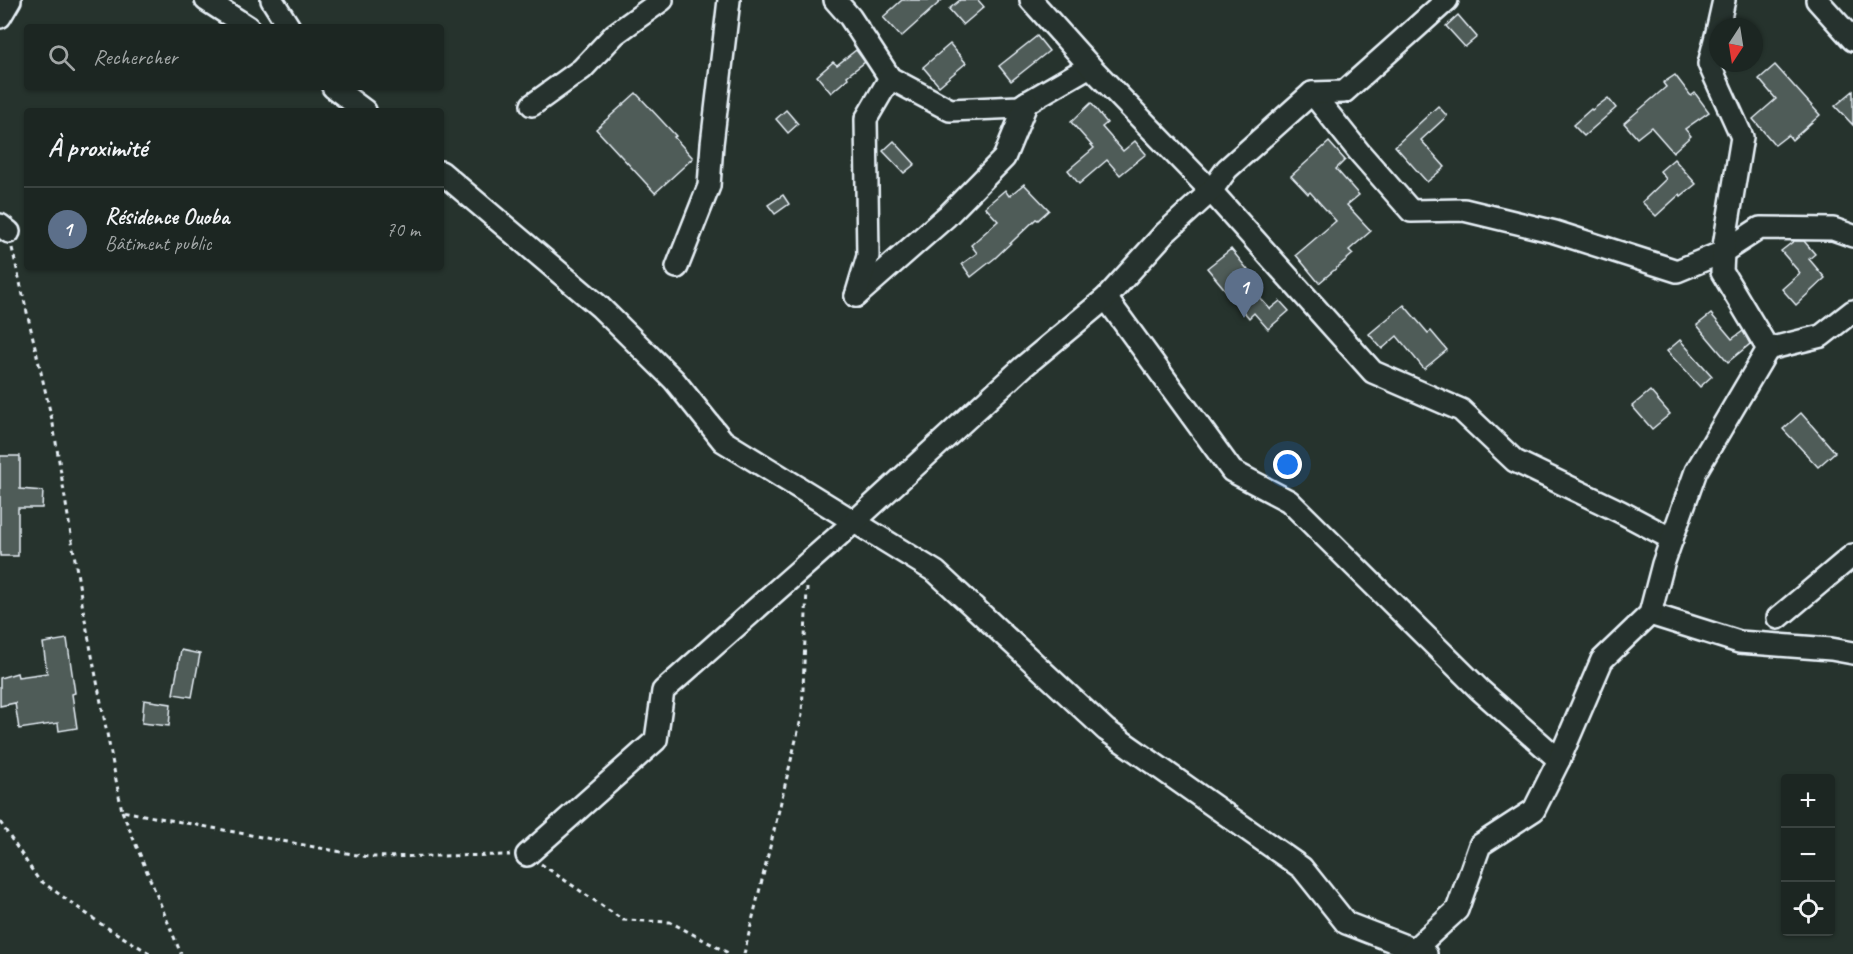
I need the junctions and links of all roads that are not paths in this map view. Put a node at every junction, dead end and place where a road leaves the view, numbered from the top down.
1 (10, 0) edge
2 (206, 0) edge
3 (272, 0) edge
4 (662, 0) edge
5 (729, 0) edge
6 (835, 0) edge
7 (1031, 0) edge
8 (1447, 0) edge
9 (1724, 0) edge
10 (1816, 0) edge
11 (0, 17) edge
12 (1720, 18) edge
13 (243, 24) edge
14 (287, 24) edge
15 (1853, 40) edge
16 (1090, 66) junction
17 (1714, 72) edge
18 (890, 78) junction
19 (337, 90) edge
20 (1312, 93) junction
21 (1027, 102) junction
22 (532, 105) dead end
23 (361, 108) edge
24 (444, 175) edge
25 (1211, 191) junction
26 (1853, 236) edge
27 (1723, 252) junction
28 (677, 267) dead end
29 (1106, 298) junction
30 (1853, 311) edge
31 (1768, 349) junction
32 (854, 522) junction
33 (1672, 540) junction
34 (1853, 555) edge
35 (1650, 614) junction
36 (1778, 618) dead end
37 (1853, 653) edge
38 (1559, 760) junction
39 (527, 855) road end
40 (1416, 952) edge

1 - 11 street
2 - 13 street
3 - 14 street
4 - 22 street
5 - 28 street
6 - 18 street
7 - 16 street
8 - 20 street
9 - 12 street
10 - 15 street
16 - 21 street
16 - 25 street
17 - 27 street
18 - 21 street
18 - 21 street
19 - 23 street
20 - 25 street
20 - 27 street
24 - 32 street
25 - 29 street
25 - 33 street
26 - 27 street
27 - 31 street
29 - 32 street
29 - 38 street
30 - 31 street
31 - 33 street
32 - 39 street
32 - 40 street
33 - 35 street
34 - 36 street
35 - 37 street
35 - 38 street
38 - 40 street

